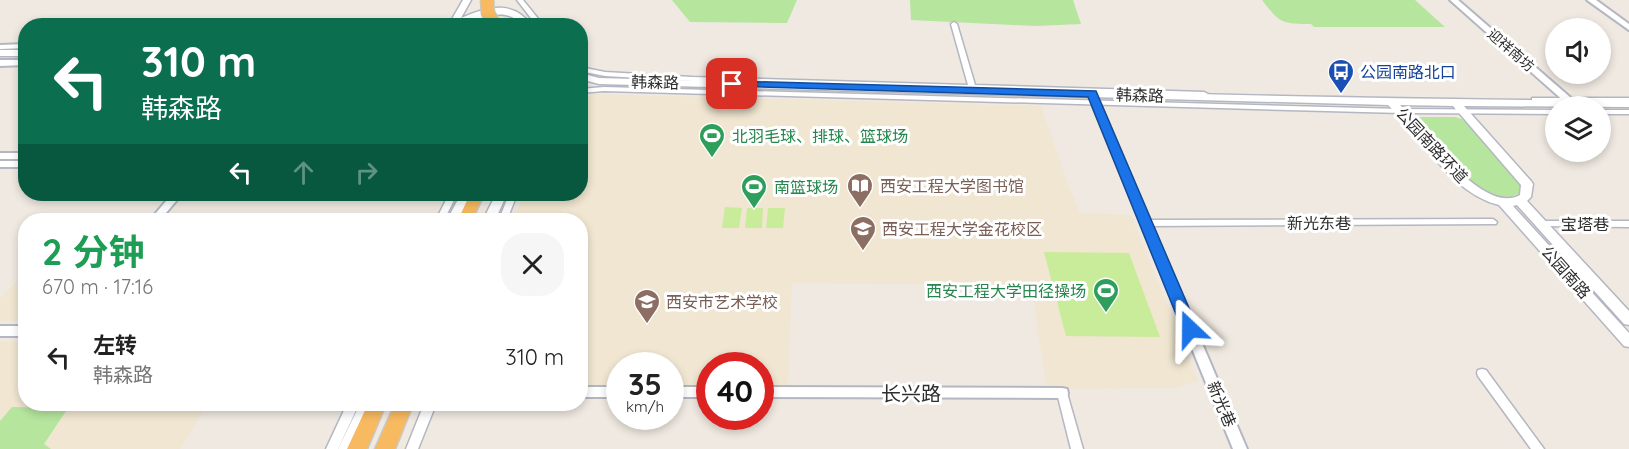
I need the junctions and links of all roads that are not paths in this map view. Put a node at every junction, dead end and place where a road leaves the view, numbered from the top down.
1 (467, 0) edge
2 (473, 0) edge
3 (478, 0) edge
4 (487, 0) edge
5 (492, 0) edge
6 (509, 0) edge
7 (520, 0) edge
8 (1454, 0) edge
9 (1591, 0) edge
10 (515, 12) junction
11 (457, 18) edge
12 (470, 18) edge
13 (482, 18) edge
14 (491, 18) edge
15 (521, 18) edge
16 (535, 18) edge
17 (954, 24) dead end
18 (1629, 28) edge
19 (18, 46) edge
20 (0, 47) edge
21 (0, 55) edge
22 (18, 55) edge
23 (18, 62) edge
24 (0, 63) edge
25 (588, 71) edge
26 (588, 78) edge
27 (588, 84) edge
28 (972, 87) junction
29 (588, 90) edge
30 (1563, 96) edge
31 (1094, 98) junction
32 (1545, 101) edge
33 (1611, 104) edge
34 (1395, 105) junction
35 (1458, 106) junction
36 (1629, 106) edge
37 (1611, 108) edge
38 (1545, 110) edge
39 (0, 156) edge
40 (18, 156) edge
41 (0, 164) edge
42 (18, 164) edge
43 (171, 201) edge
44 (510, 201) edge
45 (1502, 201) junction
46 (1520, 201) junction
47 (478, 203) edge
48 (508, 208) junction
49 (160, 213) edge
50 (463, 213) edge
51 (506, 213) edge
52 (1493, 222) dead end
53 (1145, 223) junction
54 (1542, 224) junction
55 (1629, 225) edge
56 (1629, 320) edge
57 (0, 331) edge
58 (18, 331) edge
59 (1629, 342) edge
60 (1482, 373) dead end
61 (588, 392) edge
62 (606, 392) edge
63 (774, 393) edge
64 (1062, 393) joint
65 (350, 411) edge
66 (364, 411) edge
67 (374, 411) edge
68 (401, 411) edge
69 (409, 411) edge
70 (427, 411) edge
71 (332, 449) edge
72 (346, 449) edge
73 (357, 449) edge
74 (385, 449) edge
75 (393, 449) edge
76 (412, 449) edge
77 (1077, 449) edge
78 (1240, 449) edge
79 (1538, 449) edge

1 - 11 main road
2 - 5 main road
3 - 13 highway
4 - 14 highway, bridge
6 - 10 main road
7 - 16 street
8 - 30 street, 迎祥南坊
9 - 18 street
10 - 12 main road
10 - 15 main road
17 - 28 street
19 - 20 street
21 - 22 main road
23 - 24 street
25 - 28 street
26 - 31 main road, 韩森路
27 - 31 main road, 韩森路
28 - 34 street
29 - 31 street
31 - 34 main road, 韩森路
31 - 53 street, 新光巷
32 - 35 street
33 - 36 street
34 - 35 main road, 韩森路
34 - 45 main road, 公园南路环道
35 - 36 main road, 韩森路
35 - 38 main road, 韩森路
35 - 46 main road
36 - 37 main road
39 - 40 street
41 - 42 street
43 - 49 street
44 - 48 street
45 - 46 main road, 公园南路环道
45 - 59 main road, 公园南路
46 - 54 main road, 公园南路
47 - 48 main road
47 - 50 main road
48 - 51 street
52 - 53 street, 新光东巷
53 - 78 street, 新光巷
54 - 55 street, 宝塔巷
54 - 56 main road, 公园南路
57 - 58 street
60 - 79 street
61 - 62 street
63 - 64 street, 长兴路
64 - 77 street
65 - 71 street
66 - 72 main road
67 - 73 highway
68 - 74 highway
69 - 75 main road
70 - 76 street

